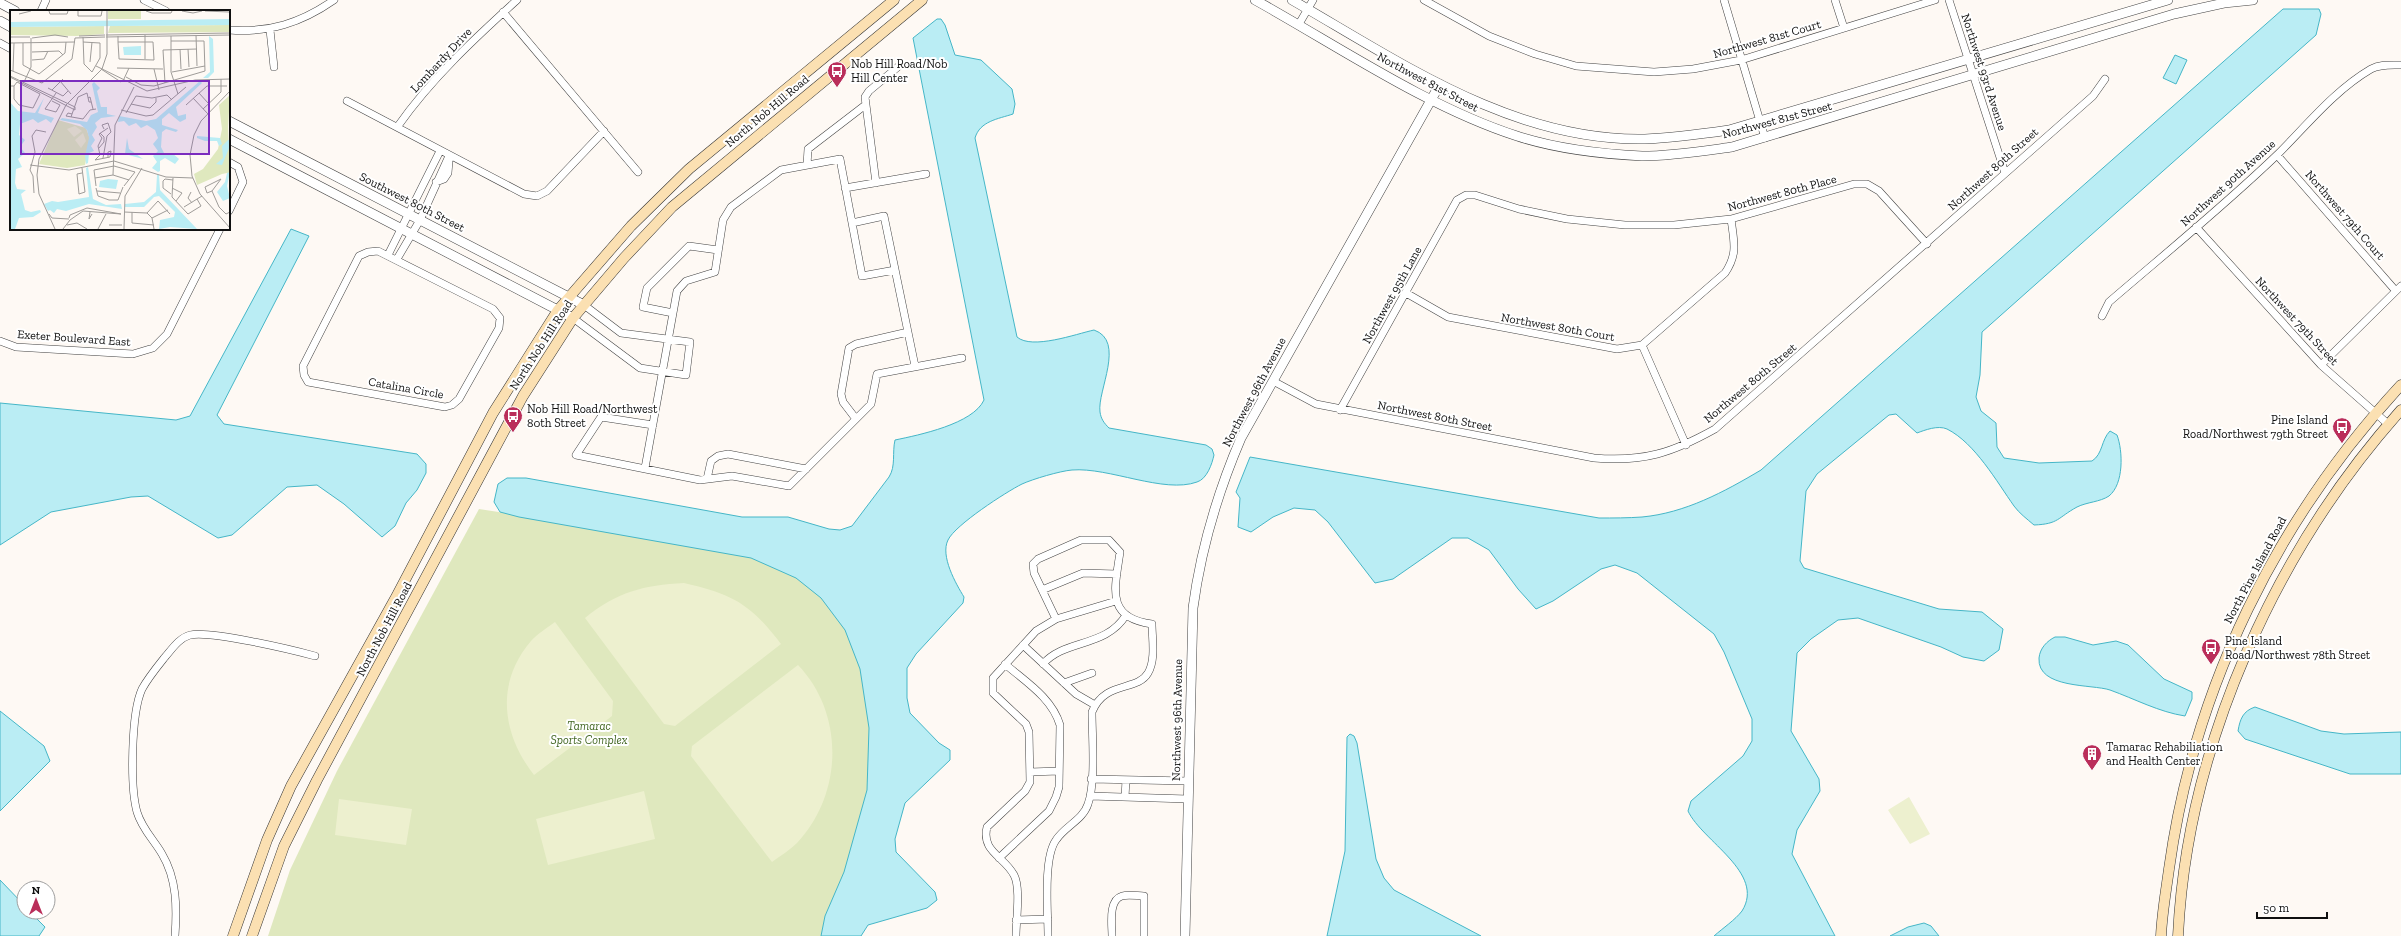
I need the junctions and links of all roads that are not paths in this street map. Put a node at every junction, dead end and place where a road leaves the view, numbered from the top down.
1 (46, 0) edge
2 (144, 0) edge
3 (334, 0) edge
4 (517, 0) edge
5 (894, 0) edge
6 (922, 0) edge
7 (1255, 0) edge
8 (1292, 0) edge
9 (1313, 0) edge
10 (1424, 0) edge
11 (1724, 0) edge
12 (1835, 0) edge
13 (1935, 0) edge
14 (1949, 0) edge
15 (2168, 0) edge
16 (2253, 0) edge
17 (0, 3) edge
18 (1308, 9) junction
19 (14, 10) edge
20 (41, 10) edge
21 (164, 10) edge
22 (504, 12) junction
23 (0, 21) edge
24 (1299, 24) junction
25 (10, 26) edge
26 (1844, 28) junction
27 (230, 30) edge
28 (270, 30) junction
29 (0, 43) edge
30 (10, 48) edge
31 (1741, 60) junction
32 (1968, 60) junction
33 (2401, 65) edge
34 (274, 66) dead end
35 (899, 66) dead end
36 (1973, 75) junction
37 (2105, 79) dead end
38 (1440, 84) junction
39 (1431, 99) junction
40 (347, 101) dead end
41 (864, 106) junction
42 (230, 122) edge
43 (1760, 122) junction
44 (398, 126) junction
45 (604, 131) junction
46 (1765, 138) junction
47 (230, 140) edge
48 (440, 151) junction
49 (2277, 155) junction
50 (449, 156) junction
51 (230, 163) edge
52 (807, 165) junction
53 (638, 172) dead end
54 (2005, 173) junction
55 (926, 174) dead end
56 (427, 177) junction
57 (437, 182) junction
58 (876, 183) junction
59 (845, 188) junction
60 (1466, 195) joint
61 (230, 209) edge
62 (408, 214) junction
63 (1731, 219) junction
64 (420, 220) junction
65 (852, 223) junction
66 (2196, 227) junction
67 (402, 228) junction
68 (219, 230) edge
69 (411, 233) junction
70 (1927, 244) junction
71 (718, 250) junction
72 (388, 255) junction
73 (397, 259) junction
74 (895, 270) junction
75 (2398, 288) edge
76 (1406, 293) junction
77 (569, 297) junction
78 (584, 305) junction
79 (558, 310) junction
80 (673, 313) junction
81 (2102, 316) dead end
82 (573, 318) junction
83 (908, 332) junction
84 (668, 340) junction
85 (0, 341) edge
86 (1642, 344) junction
87 (962, 358) dead end
88 (2321, 365) junction
89 (916, 366) junction
90 (662, 372) junction
91 (1273, 380) junction
92 (2401, 385) edge
93 (1340, 410) junction
94 (2401, 410) edge
95 (2376, 412) junction
96 (856, 419) junction
97 (2388, 424) junction
98 (652, 425) junction
99 (1686, 445) junction
100 (645, 468) junction
101 (806, 469) junction
102 (707, 479) junction
103 (1117, 574) junction
104 (1042, 590) junction
105 (1116, 601) junction
106 (1126, 615) junction
107 (1056, 619) junction
108 (1023, 645) junction
109 (315, 656) dead end
110 (1005, 664) junction
111 (1043, 664) junction
112 (1092, 672) dead end
113 (1064, 683) junction
114 (1095, 705) junction
115 (1059, 771) junction
116 (1030, 772) junction
117 (1092, 779) junction
118 (1126, 780) junction
119 (1188, 781) junction
120 (1090, 796) junction
121 (1125, 797) junction
122 (1188, 799) junction
123 (999, 858) junction
124 (1048, 919) junction
125 (1016, 920) junction
126 (175, 936) edge
127 (233, 936) edge
128 (252, 936) edge
129 (1016, 936) edge
130 (1048, 936) edge
131 (1112, 936) edge
132 (1144, 936) edge
133 (1185, 936) edge
134 (2160, 936) edge
135 (2178, 936) edge

1 - 20 street
2 - 21 street
3 - 28 street
4 - 22 street, Lombardy Drive
5 - 77 main road, North Nob Hill Road
6 - 78 main road, North Nob Hill Road
7 - 24 street, Northwest 81st Street
8 - 18 street, Northwest 81st Street
9 - 18 street
10 - 31 street, Northwest 81st Court
11 - 31 street
12 - 26 street
13 - 26 street, Northwest 81st Court
14 - 32 street, Northwest 93rd Avenue
15 - 32 street, Northwest 81st Street
16 - 36 street, Northwest 81st Street
17 - 19 street
18 - 24 street
18 - 38 street, Northwest 81st Street
22 - 44 street, Lombardy Drive
22 - 45 street
23 - 25 street
24 - 39 street, Northwest 81st Street
26 - 31 street, Northwest 81st Court
27 - 28 street
28 - 34 street
29 - 30 street
31 - 43 street
32 - 36 street, Northwest 93rd Avenue
32 - 43 street, Northwest 81st Street
33 - 49 street, Northwest 90th Avenue
35 - 41 street
36 - 46 street, Northwest 81st Street
36 - 54 street, Northwest 93rd Avenue
37 - 54 street, Northwest 80th Street
38 - 39 street, Northwest 96th Avenue
38 - 43 street, Northwest 81st Street
39 - 46 street, Northwest 81st Street
39 - 91 street, Northwest 96th Avenue
40 - 44 street
41 - 52 street
41 - 58 street
42 - 62 street, Southwest 80th Street
43 - 46 street
44 - 48 street
45 - 50 street
45 - 53 street
47 - 67 street
48 - 50 street
48 - 56 street
49 - 66 street, Northwest 90th Avenue
49 - 75 street, Northwest 79th Court
50 - 57 street
51 - 61 street
52 - 59 street
52 - 71 street
54 - 70 street, Northwest 80th Street
55 - 58 street
56 - 57 street
56 - 62 street
57 - 64 street
58 - 59 street
59 - 65 street
60 - 63 street, Northwest 80th Place
60 - 76 street, Northwest 95th Lane
62 - 64 street, Southwest 80th Street
62 - 67 street
63 - 70 street, Northwest 80th Place
63 - 86 street, Northwest 80th Court
64 - 69 street
64 - 77 street, Southwest 80th Street
65 - 74 street
65 - 74 street
66 - 81 street, Northwest 90th Avenue
66 - 88 street, Northwest 79th Street
67 - 69 street
67 - 72 street
68 - 85 street, Exeter Boulevard East
69 - 73 street
69 - 79 street
70 - 99 street, Northwest 80th Street
71 - 80 street
71 - 80 street
72 - 73 street, Catalina Circle
72 - 73 street, Catalina Circle
74 - 83 street
75 - 88 street
76 - 86 street, Northwest 80th Court
76 - 93 street, Northwest 95th Lane
77 - 78 street, Southwest 80th Street
77 - 79 main road, North Nob Hill Road
78 - 82 main road, North Nob Hill Road
78 - 84 street
79 - 82 street
79 - 127 main road, North Nob Hill Road
80 - 84 street
82 - 90 street
82 - 128 main road, North Nob Hill Road
83 - 89 street
83 - 96 street
84 - 90 street
84 - 90 street
86 - 99 street
87 - 89 street
88 - 95 street, Northwest 79th Street
89 - 96 street
90 - 98 street
91 - 93 street, Northwest 80th Street
91 - 119 street, Northwest 96th Avenue
92 - 95 main road, North Pine Island Road
93 - 99 street, Northwest 80th Street
94 - 97 main road
95 - 97 street, Northwest 79th Street
95 - 134 main road, North Pine Island Road
96 - 101 street
97 - 135 main road
98 - 100 street
98 - 100 street
100 - 102 street
101 - 102 street
101 - 102 street
103 - 104 street
103 - 104 street
103 - 105 street
104 - 107 street
105 - 106 street
105 - 107 street
106 - 111 street
106 - 114 street
107 - 108 street
108 - 110 street
108 - 111 street
109 - 126 street
110 - 115 street
110 - 116 street
111 - 113 street
112 - 113 street
113 - 114 street
114 - 117 street
115 - 116 street
115 - 123 street
116 - 123 street
117 - 118 street
117 - 120 street
118 - 119 street
118 - 121 street
119 - 122 street, Northwest 96th Avenue
120 - 121 street
120 - 124 street
121 - 122 street
122 - 133 street, Northwest 96th Avenue
123 - 125 street
124 - 125 street
124 - 130 street
125 - 129 street
131 - 132 street

